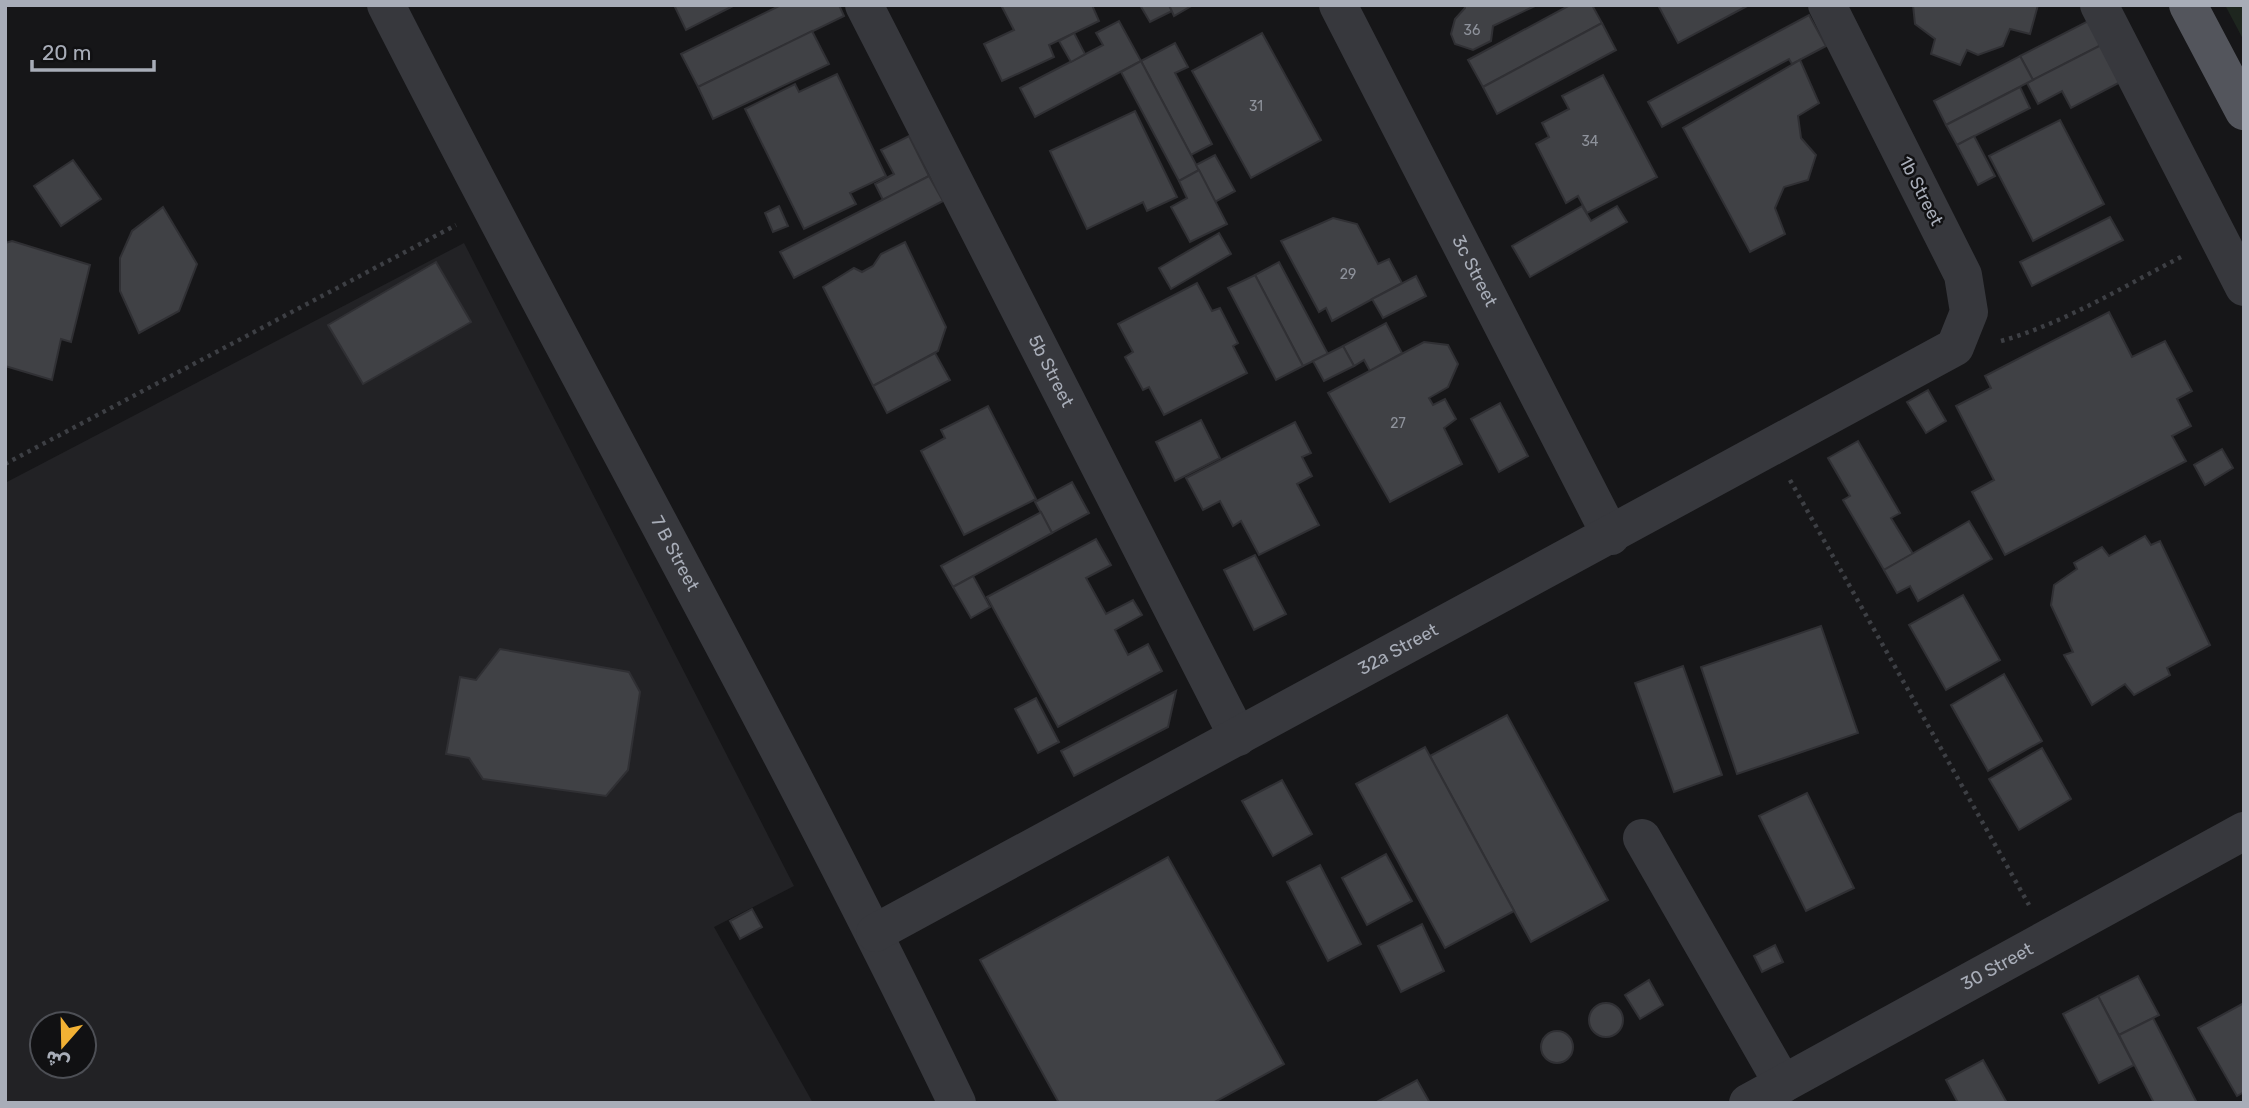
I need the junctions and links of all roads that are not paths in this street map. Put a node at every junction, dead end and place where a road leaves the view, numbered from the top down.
1 (386, 5) edge
2 (864, 5) edge
3 (1338, 5) edge
4 (1827, 5) edge
5 (2099, 5) edge
6 (2189, 5) edge
7 (2244, 111) edge
8 (2244, 287) edge
9 (1923, 368) joint
10 (1611, 536) junction
11 (1238, 737) junction
12 (2244, 831) edge
13 (1642, 838) dead end
14 (875, 933) junction
15 (1783, 1084) junction
16 (957, 1103) edge
17 (1748, 1103) edge

1 - 14 street, 7 B Street
2 - 11 street, 5b Street
3 - 10 street, 3c Street
4 - 9 street, 1b Street
5 - 8 street
6 - 7 main road
9 - 10 street, 32a Street
10 - 11 street, 32a Street
11 - 14 street, 32a Street
12 - 15 street, 30 Street
13 - 15 street
14 - 16 street, 7 B Street
15 - 17 street, 30 Street

